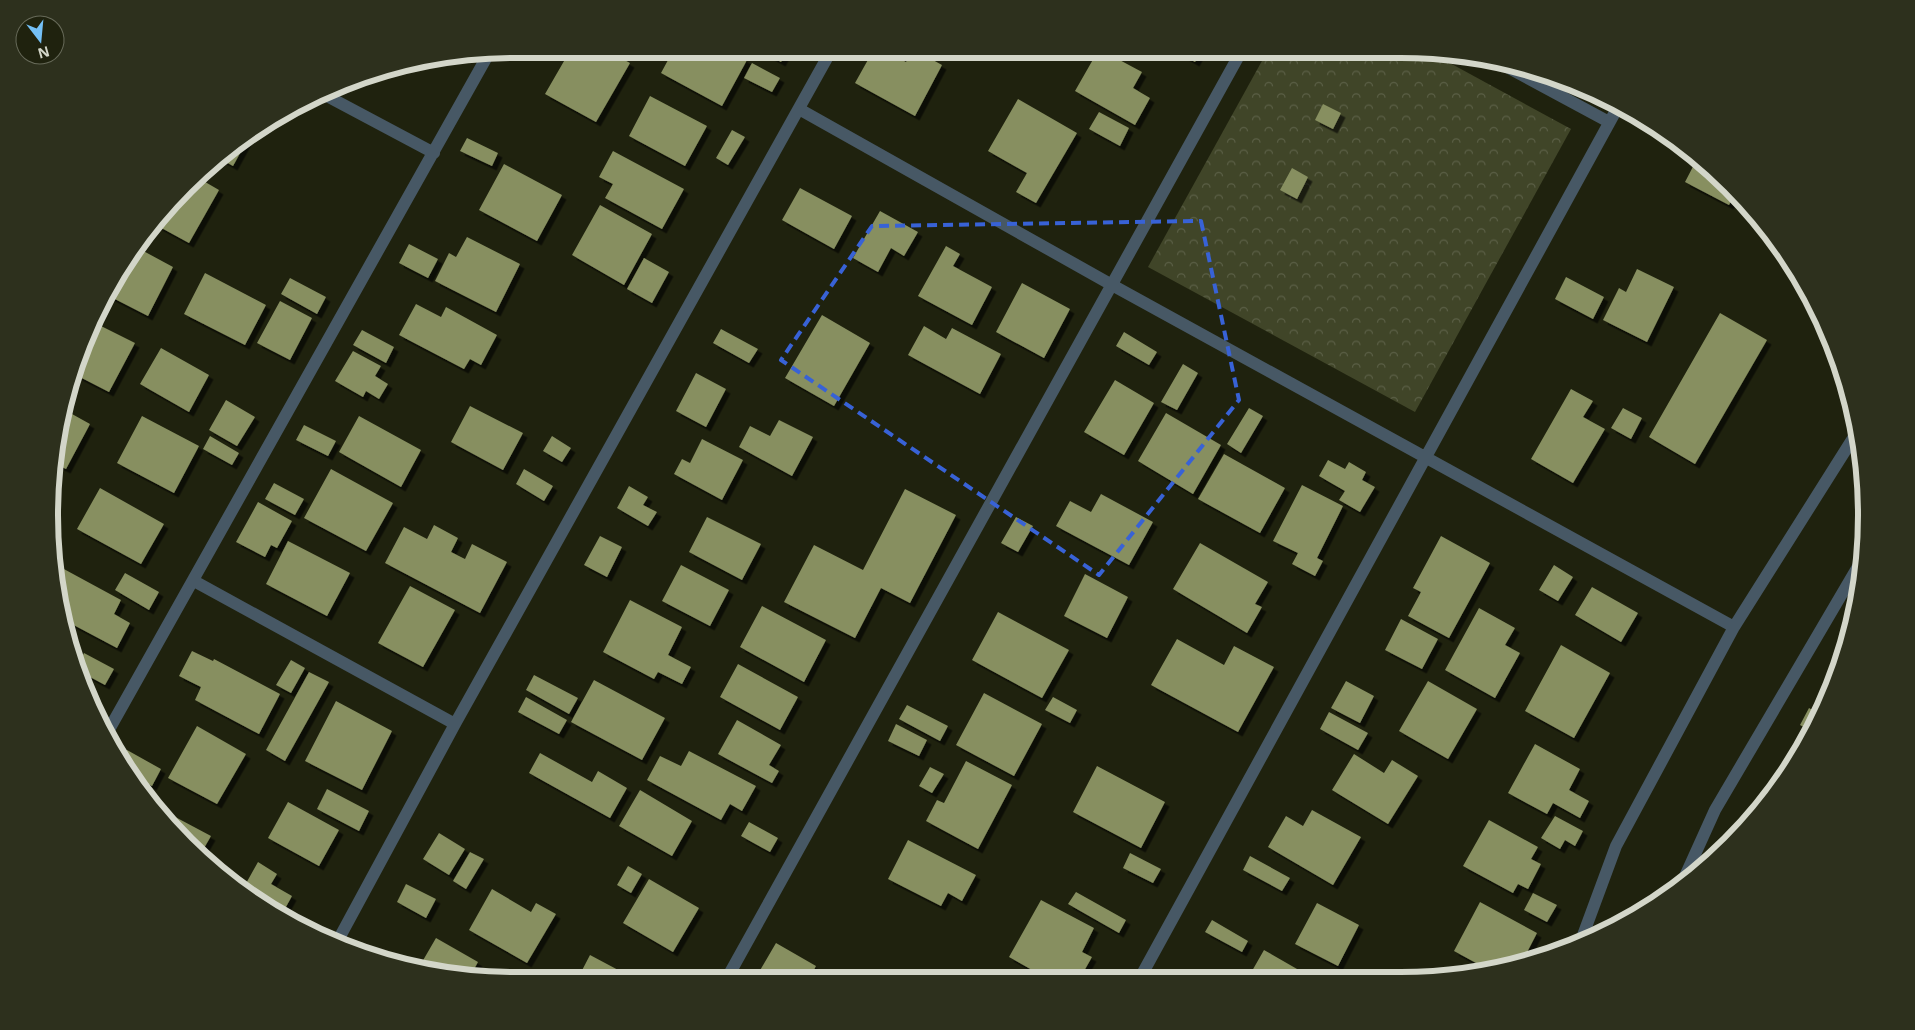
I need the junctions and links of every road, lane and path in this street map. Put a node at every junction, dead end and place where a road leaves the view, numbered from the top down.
1 (486, 58) edge
2 (827, 58) edge
3 (1238, 58) edge
4 (1519, 73) edge
5 (329, 97) edge
6 (799, 109) junction
7 (1615, 112) edge
8 (1610, 122) junction
9 (434, 153) junction
10 (1112, 285) junction
11 (1852, 441) edge
12 (1426, 458) junction
13 (1854, 573) edge
14 (194, 581) junction
15 (1734, 627) junction
16 (455, 724) junction
17 (110, 727) edge
18 (1688, 871) edge
19 (1583, 934) edge
20 (339, 938) edge
21 (730, 972) edge
22 (1143, 972) edge

1 - 9 street
2 - 6 street
3 - 10 street
4 - 8 street
5 - 9 street
6 - 10 street
6 - 16 street
7 - 8 street
8 - 12 street
9 - 14 street
10 - 12 street
10 - 21 street
11 - 15 street
12 - 15 street
12 - 22 street
13 - 18 street
14 - 16 street
14 - 17 street
15 - 19 street
16 - 20 street

